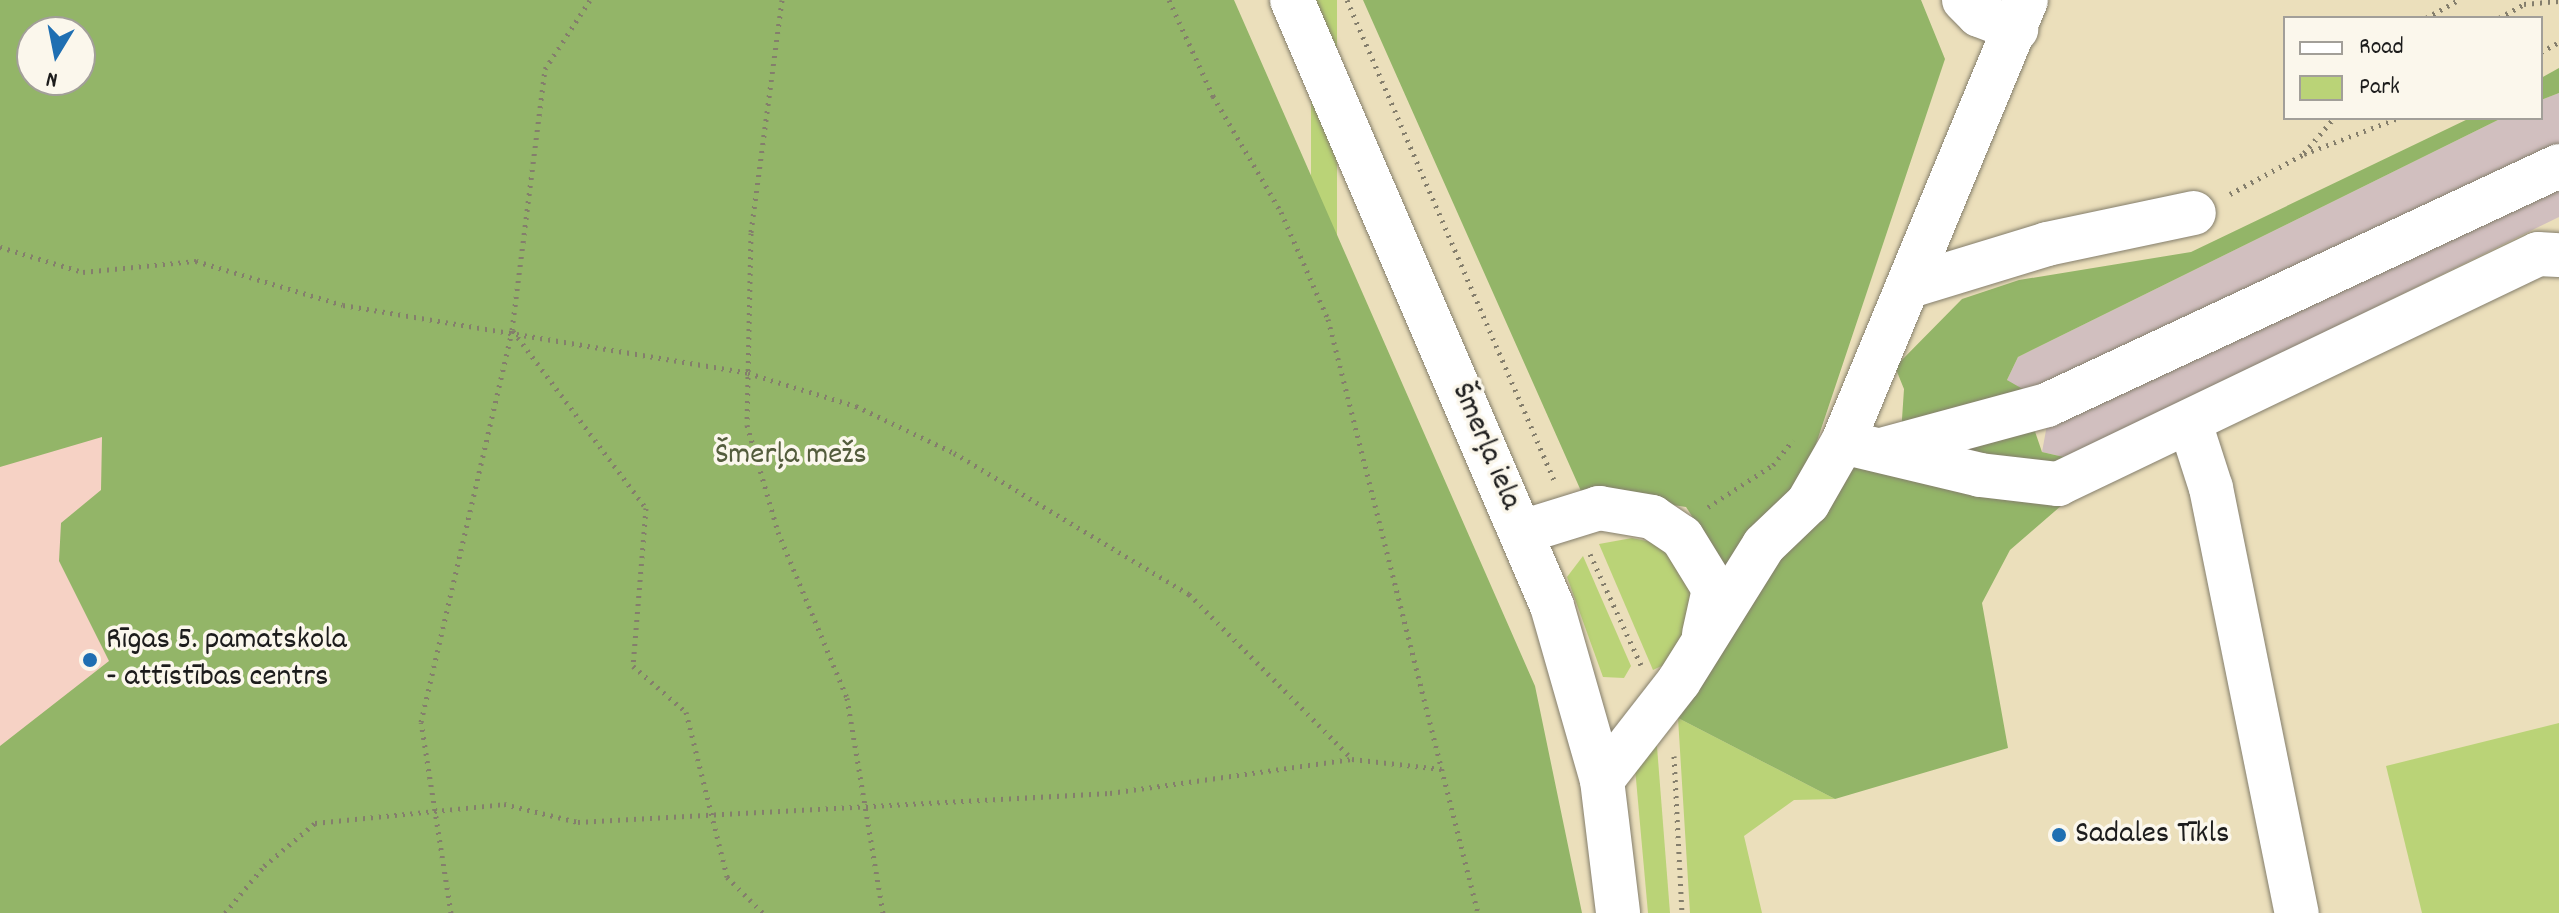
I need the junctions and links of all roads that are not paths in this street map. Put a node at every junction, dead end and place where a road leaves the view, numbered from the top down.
1 (1292, 0) edge
2 (1964, 0) edge
3 (2021, 14) edge
4 (2559, 166) edge
5 (2194, 213) road end
6 (2559, 255) edge
7 (1910, 286) junction
8 (2190, 423) junction
9 (1863, 446) junction
10 (1522, 532) junction
11 (1682, 537) junction
12 (1764, 545) junction
13 (1702, 644) junction
14 (1602, 780) junction
15 (1618, 913) edge
16 (2297, 913) edge

1 - 10 street, Šmerļa iela
2 - 3 street
3 - 7 street
4 - 9 street
5 - 7 street
6 - 8 street
7 - 9 street
8 - 9 street
8 - 16 street
9 - 12 street
10 - 11 street
10 - 14 street, Šmerļa iela
11 - 12 street
11 - 13 street
12 - 13 street
13 - 14 street
14 - 15 street, Šmerļa iela

